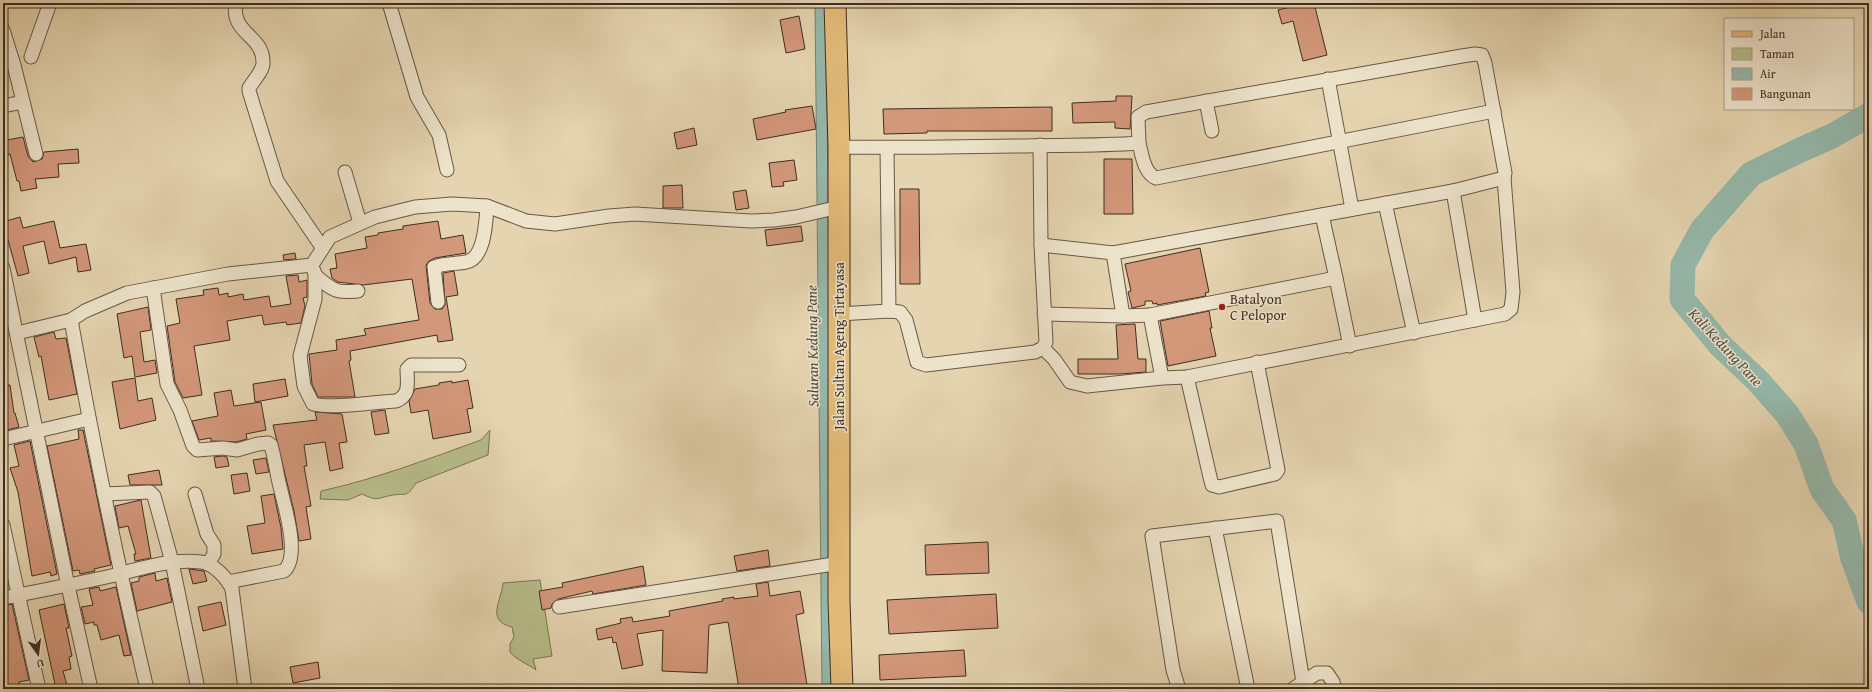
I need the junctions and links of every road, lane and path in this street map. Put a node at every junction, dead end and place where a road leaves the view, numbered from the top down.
1 (50, 3) edge
2 (236, 3) edge
3 (389, 3) edge
4 (835, 3) edge
5 (3, 30) edge
6 (31, 57) dead end
7 (1328, 79) junction
8 (1206, 101) junction
9 (23, 102) junction
10 (3, 106) edge
11 (1494, 111) junction
12 (1212, 131) dead end
13 (1339, 141) junction
14 (1139, 143) junction
15 (1040, 145) junction
16 (839, 147) junction
17 (887, 148) junction
18 (36, 154) dead end
19 (447, 170) dead end
20 (345, 172) dead end
21 (1504, 178) junction
22 (1453, 191) junction
23 (1385, 203) junction
24 (487, 206) junction
25 (835, 208) junction
26 (1352, 209) junction
27 (1322, 215) junction
28 (360, 223) junction
29 (1041, 245) junction
30 (322, 247) junction
31 (1113, 253) junction
32 (314, 270) junction
33 (4, 276) edge
34 (1336, 278) junction
35 (153, 288) junction
36 (358, 291) dead end
37 (438, 302) dead end
38 (889, 310) junction
39 (838, 314) junction
40 (1044, 314) junction
41 (1150, 315) junction
42 (1123, 316) junction
43 (71, 320) junction
44 (1475, 320) junction
45 (17, 333) junction
46 (1414, 333) junction
47 (1350, 346) junction
48 (1043, 348) junction
49 (1257, 362) junction
50 (459, 364) dead end
51 (1187, 377) junction
52 (1162, 378) junction
53 (89, 419) junction
54 (36, 431) junction
55 (3, 439) edge
56 (104, 494) junction
57 (196, 494) dead end
58 (3, 524) edge
59 (1215, 528) junction
60 (172, 562) junction
61 (208, 564) junction
62 (838, 564) junction
63 (120, 574) junction
64 (228, 582) junction
65 (68, 586) junction
66 (18, 595) junction
67 (3, 598) edge
68 (559, 607) dead end
69 (1298, 686) edge
70 (39, 689) edge
71 (91, 689) edge
72 (147, 689) edge
73 (198, 689) edge
74 (246, 689) edge
75 (842, 689) edge
76 (1179, 689) edge
77 (1248, 689) edge
78 (1335, 689) edge

1 - 6 street
2 - 30 street
3 - 19 street
4 - 16 main road, Jalan Sultan Ageng Tirtayasa
5 - 9 street
7 - 8 street
7 - 11 street
7 - 13 street
8 - 12 street
8 - 14 street
9 - 10 street
9 - 18 street
11 - 13 street
11 - 21 street
13 - 14 street
13 - 26 street
14 - 15 street
15 - 17 street
15 - 29 street
16 - 17 street
16 - 25 main road, Jalan Sultan Ageng Tirtayasa
17 - 38 street
20 - 28 street
21 - 22 street
21 - 44 street
22 - 23 street
22 - 44 street
23 - 26 street
23 - 46 street
24 - 25 street
24 - 28 street
24 - 37 street
25 - 39 main road, Jalan Sultan Ageng Tirtayasa
26 - 27 street
27 - 31 street
27 - 34 street
28 - 30 street
29 - 31 street
29 - 40 street
30 - 32 street
31 - 42 street
32 - 35 street
32 - 36 street
32 - 50 street
33 - 45 street
34 - 41 street
34 - 47 street
35 - 43 street
35 - 64 street
38 - 39 street
38 - 48 street
39 - 62 main road, Jalan Sultan Ageng Tirtayasa
40 - 42 street
40 - 48 street
41 - 42 street
41 - 52 street
43 - 45 street
43 - 53 street
44 - 46 street
45 - 54 street
46 - 47 street
47 - 49 street
48 - 52 street
49 - 51 street
49 - 51 street
51 - 52 street
53 - 54 street
53 - 56 street
54 - 55 street
54 - 65 street
56 - 60 street
56 - 63 street
57 - 61 street
58 - 66 street
59 - 69 street
59 - 76 street
59 - 77 street
60 - 61 street
60 - 63 street
60 - 73 street
61 - 64 street
62 - 68 street
62 - 75 main road, Jalan Sultan Ageng Tirtayasa
63 - 65 street
63 - 72 street
64 - 74 street
65 - 66 street
65 - 71 street
66 - 67 street
66 - 70 street
69 - 78 street

